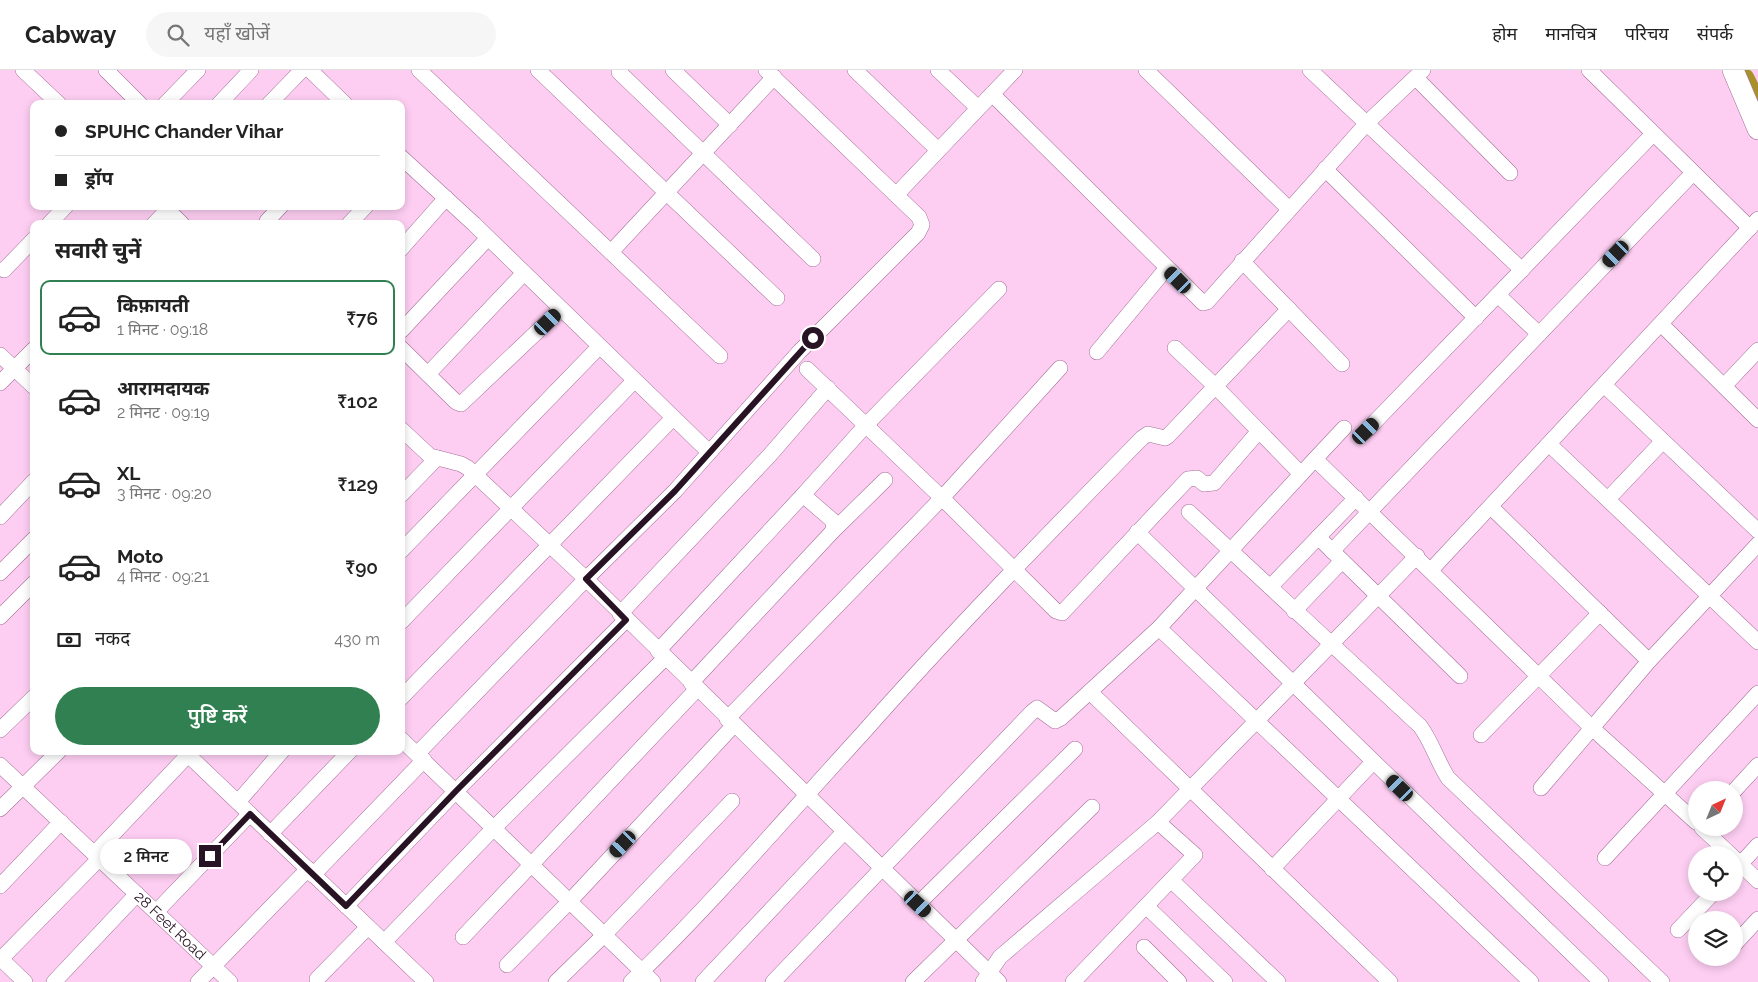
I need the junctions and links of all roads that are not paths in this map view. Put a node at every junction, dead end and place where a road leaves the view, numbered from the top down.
1 (22, 70) edge
2 (106, 70) edge
3 (252, 70) edge
4 (302, 70) edge
5 (310, 70) edge
6 (419, 70) edge
7 (538, 70) edge
8 (673, 70) edge
9 (855, 70) edge
10 (938, 70) edge
11 (1015, 70) edge
12 (1146, 70) edge
13 (1310, 70) edge
14 (1589, 70) edge
15 (1733, 70) edge
16 (619, 72) dead end
17 (188, 73) edge
18 (770, 74) edge
19 (1420, 74) edge
20 (992, 94) junction
21 (55, 100) edge
22 (136, 100) edge
23 (168, 100) edge
24 (223, 100) edge
25 (273, 100) edge
26 (341, 100) edge
27 (978, 108) junction
28 (1367, 123) junction
29 (730, 125) junction
30 (1758, 129) edge
31 (1653, 134) junction
32 (938, 150) junction
33 (704, 152) junction
34 (405, 164) edge
35 (1325, 169) junction
36 (1510, 173) dead end
37 (1694, 173) junction
38 (665, 194) junction
39 (896, 194) junction
40 (446, 198) junction
41 (1289, 209) junction
42 (62, 210) edge
43 (165, 210) edge
44 (170, 210) edge
45 (277, 210) edge
46 (362, 210) edge
47 (53, 220) edge
48 (157, 220) edge
49 (178, 220) edge
50 (268, 220) edge
51 (353, 220) edge
52 (1754, 223) edge
53 (488, 238) junction
54 (30, 243) edge
55 (405, 244) edge
56 (611, 252) junction
57 (813, 259) dead end
58 (1242, 261) junction
59 (1166, 269) junction
60 (4, 270) dead end
61 (1522, 270) junction
62 (524, 273) junction
63 (999, 289) dead end
64 (1498, 295) junction
65 (777, 298) dead end
66 (561, 309) junction
67 (1289, 310) junction
68 (1476, 318) junction
69 (1661, 324) junction
70 (405, 327) edge
71 (1539, 334) junction
72 (600, 347) junction
73 (1175, 348) dead end
74 (1758, 350) edge
75 (405, 352) edge
76 (1097, 352) dead end
77 (30, 353) edge
78 (0, 355) edge
79 (720, 356) dead end
80 (1342, 364) dead end
81 (1060, 368) dead end
82 (14, 369) junction
83 (807, 370) dead end
84 (428, 374) junction
85 (634, 381) junction
86 (0, 383) edge
87 (30, 383) edge
88 (1604, 385) junction
89 (1215, 386) junction
90 (1724, 386) junction
91 (828, 388) junction
92 (673, 418) junction
93 (1758, 420) edge
94 (866, 426) junction
95 (1344, 428) dead end
96 (1259, 431) junction
97 (1366, 431) dead end
98 (405, 433) edge
99 (1663, 441) junction
100 (1550, 444) junction
101 (709, 452) junction
102 (438, 458) junction
103 (1315, 459) junction
104 (1301, 474) junction
105 (475, 475) junction
106 (885, 480) dead end
107 (30, 485) edge
108 (405, 491) edge
109 (803, 495) junction
110 (942, 498) junction
111 (1356, 498) junction
112 (1608, 500) junction
113 (1491, 507) junction
114 (512, 509) junction
115 (1370, 511) junction
116 (1189, 512) dead end
117 (0, 517) edge
118 (1758, 531) edge
119 (832, 532) junction
120 (1137, 532) junction
121 (1318, 537) junction
122 (30, 543) edge
123 (1758, 544) edge
124 (550, 546) junction
125 (405, 547) edge
126 (1230, 551) junction
127 (1337, 556) junction
128 (1417, 556) junction
129 (1015, 568) junction
130 (1431, 570) junction
131 (0, 573) edge
132 (586, 579) junction
133 (30, 587) edge
134 (1270, 587) junction
135 (1195, 589) junction
136 (1377, 596) junction
137 (1710, 597) junction
138 (1294, 611) junction
139 (1600, 613) junction
140 (0, 617) edge
141 (405, 618) edge
142 (623, 618) junction
143 (1159, 628) junction
144 (1758, 642) edge
145 (1329, 644) junction
146 (661, 654) junction
147 (1649, 661) junction
148 (1538, 675) junction
149 (1460, 676) dead end
150 (1293, 684) junction
151 (694, 686) junction
152 (1090, 692) junction
153 (1758, 693) edge
154 (405, 694) edge
155 (30, 702) edge
156 (1256, 720) junction
157 (730, 722) junction
158 (1592, 728) junction
159 (0, 730) edge
160 (1481, 735) dead end
161 (405, 743) edge
162 (1074, 748) dead end
163 (55, 755) edge
164 (193, 755) edge
165 (279, 755) edge
166 (346, 755) edge
167 (421, 757) junction
168 (1373, 762) junction
169 (1758, 764) edge
170 (0, 765) edge
171 (1743, 781) edge
172 (24, 786) junction
173 (1541, 788) dead end
174 (1190, 789) junction
175 (456, 791) junction
176 (1664, 792) junction
177 (808, 796) junction
178 (1339, 799) junction
179 (732, 801) dead end
180 (238, 802) junction
181 (1092, 807) dead end
182 (0, 809) edge
183 (250, 814) junction
184 (1688, 814) edge
185 (61, 822) junction
186 (1158, 822) junction
187 (494, 828) junction
188 (844, 832) junction
189 (270, 834) junction
190 (1710, 836) edge
191 (1758, 845) edge
192 (1719, 846) edge
193 (97, 856) junction
194 (1743, 856) edge
195 (1605, 858) dead end
196 (531, 864) junction
197 (882, 868) junction
198 (1272, 868) junction
199 (1743, 869) edge
200 (310, 872) junction
201 (1170, 880) junction
202 (1758, 881) edge
203 (0, 886) edge
204 (137, 894) junction
205 (1705, 901) edge
206 (570, 902) junction
207 (918, 904) junction
208 (346, 906) junction
209 (1146, 906) junction
210 (156, 912) junction
211 (1758, 919) edge
212 (368, 926) junction
213 (1678, 930) dead end
214 (604, 935) junction
215 (1743, 935) edge
216 (463, 937) dead end
217 (956, 940) junction
218 (384, 942) junction
219 (1144, 947) dead end
220 (1, 958) edge
221 (507, 964) dead end
222 (213, 966) junction
223 (62, 979) edge
224 (317, 979) dead end
225 (642, 979) edge
226 (991, 979) edge
227 (1219, 980) edge
228 (25, 982) edge
229 (198, 982) edge
230 (230, 982) edge
231 (426, 982) edge
232 (556, 982) edge
233 (703, 982) edge
234 (773, 982) edge
235 (913, 982) edge
236 (1073, 982) edge
237 (1179, 982) edge
238 (1278, 982) edge
239 (1390, 982) edge
240 (1531, 982) edge
241 (1601, 982) edge
242 (1662, 982) edge

1 - 21 street
2 - 22 street
3 - 24 street
4 - 25 street
5 - 26 street
6 - 56 street
7 - 38 street
8 - 29 street
9 - 32 street
10 - 27 street
11 - 20 street
12 - 41 street
13 - 28 street
14 - 31 street
15 - 30 street
16 - 33 street
17 - 23 street
18 - 29 street
18 - 39 street
19 - 28 street
19 - 36 street
20 - 27 street
20 - 59 street
27 - 32 street
28 - 35 street
28 - 61 street
29 - 33 street
31 - 37 street
31 - 61 street
32 - 39 street
33 - 38 street
33 - 57 street
34 - 40 street
35 - 41 street
35 - 68 street
37 - 52 street
37 - 71 street
38 - 56 street
38 - 65 street
39 - 101 street
40 - 53 street
40 - 55 street
41 - 58 street
42 - 47 street
43 - 48 street
44 - 49 street
45 - 50 street
46 - 51 street
52 - 69 street
53 - 62 street
53 - 70 street
54 - 60 street
56 - 79 street
58 - 59 street
58 - 67 street
59 - 76 street
61 - 64 street
62 - 66 street
62 - 84 street
63 - 94 street
64 - 68 street
64 - 71 street
66 - 72 street
66 - 84 street
67 - 80 street
67 - 89 street
68 - 97 street
69 - 88 street
69 - 90 street
71 - 115 street
72 - 85 street
72 - 105 street
73 - 89 street
74 - 90 street
75 - 84 street
77 - 82 street
78 - 82 street
81 - 110 street
82 - 86 street
82 - 87 street
83 - 91 street
85 - 92 street
85 - 114 street
88 - 99 street
88 - 100 street
89 - 96 street
89 - 129 street
90 - 93 street
91 - 94 street
91 - 142 street
92 - 101 street
92 - 124 street
94 - 109 street
94 - 110 street
95 - 103 street
96 - 104 street
96 - 120 street
98 - 102 street
99 - 112 street
99 - 118 street
100 - 112 street
100 - 113 street
101 - 132 street
102 - 105 street
102 - 108 street
103 - 104 street
103 - 111 street
104 - 126 street
105 - 114 street
105 - 125 street
106 - 119 street
107 - 117 street
109 - 119 street
109 - 146 street
110 - 129 street
110 - 157 street
111 - 115 street
111 - 121 street
112 - 137 street
113 - 130 street
113 - 139 street
114 - 124 street
114 - 141 street
115 - 127 street
115 - 128 street
116 - 126 street
119 - 151 street
120 - 129 street
120 - 135 street
121 - 127 street
121 - 134 street
122 - 131 street
123 - 137 street
124 - 132 street
124 - 154 street
126 - 134 street
126 - 135 street
127 - 136 street
127 - 138 street
128 - 130 street
128 - 136 street
129 - 177 street
130 - 148 street
132 - 142 street
132 - 167 street
133 - 140 street
134 - 138 street
135 - 143 street
135 - 150 street
136 - 145 street
136 - 149 street
137 - 144 street
137 - 147 street
138 - 145 street
139 - 147 street
139 - 148 street
142 - 146 street
142 - 175 street
143 - 152 street
143 - 156 street
145 - 150 street
145 - 242 street
146 - 151 street
146 - 187 street
147 - 158 street
148 - 158 street
148 - 160 street
150 - 156 street
150 - 168 street
151 - 157 street
151 - 196 street
152 - 174 street
152 - 197 street
153 - 176 street
155 - 159 street
156 - 174 street
156 - 178 street
157 - 177 street
157 - 206 street
158 - 173 street
158 - 176 street
161 - 167 street
162 - 207 street
163 - 172 street
164 - 180 street
164 - 193 street
165 - 180 street
166 - 189 street
167 - 175 street
167 - 200 street
168 - 178 street
168 - 241 street
169 - 171 street
170 - 172 street, 28 Feet Road
172 - 182 street
172 - 185 street, 28 Feet Road
174 - 186 street
174 - 198 street
175 - 187 street
175 - 208 street
176 - 184 street
176 - 195 street
177 - 188 street
177 - 225 street
178 - 198 street
178 - 240 street
179 - 214 street
180 - 183 street
181 - 217 street
183 - 189 street
183 - 210 street
185 - 193 street, 28 Feet Road
185 - 203 street
186 - 201 street
186 - 226 street
187 - 196 street
187 - 218 street
188 - 197 street
188 - 233 street
189 - 200 street
190 - 192 street
191 - 194 street
193 - 204 street, 28 Feet Road
193 - 220 street
196 - 206 street
196 - 216 street
197 - 207 street
197 - 234 street
198 - 239 street
199 - 202 street
200 - 208 street
200 - 222 street
201 - 209 street
201 - 238 street
204 - 210 street, 28 Feet Road
204 - 223 street
205 - 213 street
206 - 214 street
206 - 221 street
207 - 217 street
208 - 212 street
209 - 227 street
209 - 236 street
210 - 222 street, 28 Feet Road
211 - 215 street
212 - 218 street
212 - 224 street
214 - 225 street
214 - 232 street
217 - 226 street
217 - 235 street
218 - 231 street
219 - 237 street
220 - 228 street
222 - 229 street
222 - 230 street, 28 Feet Road

